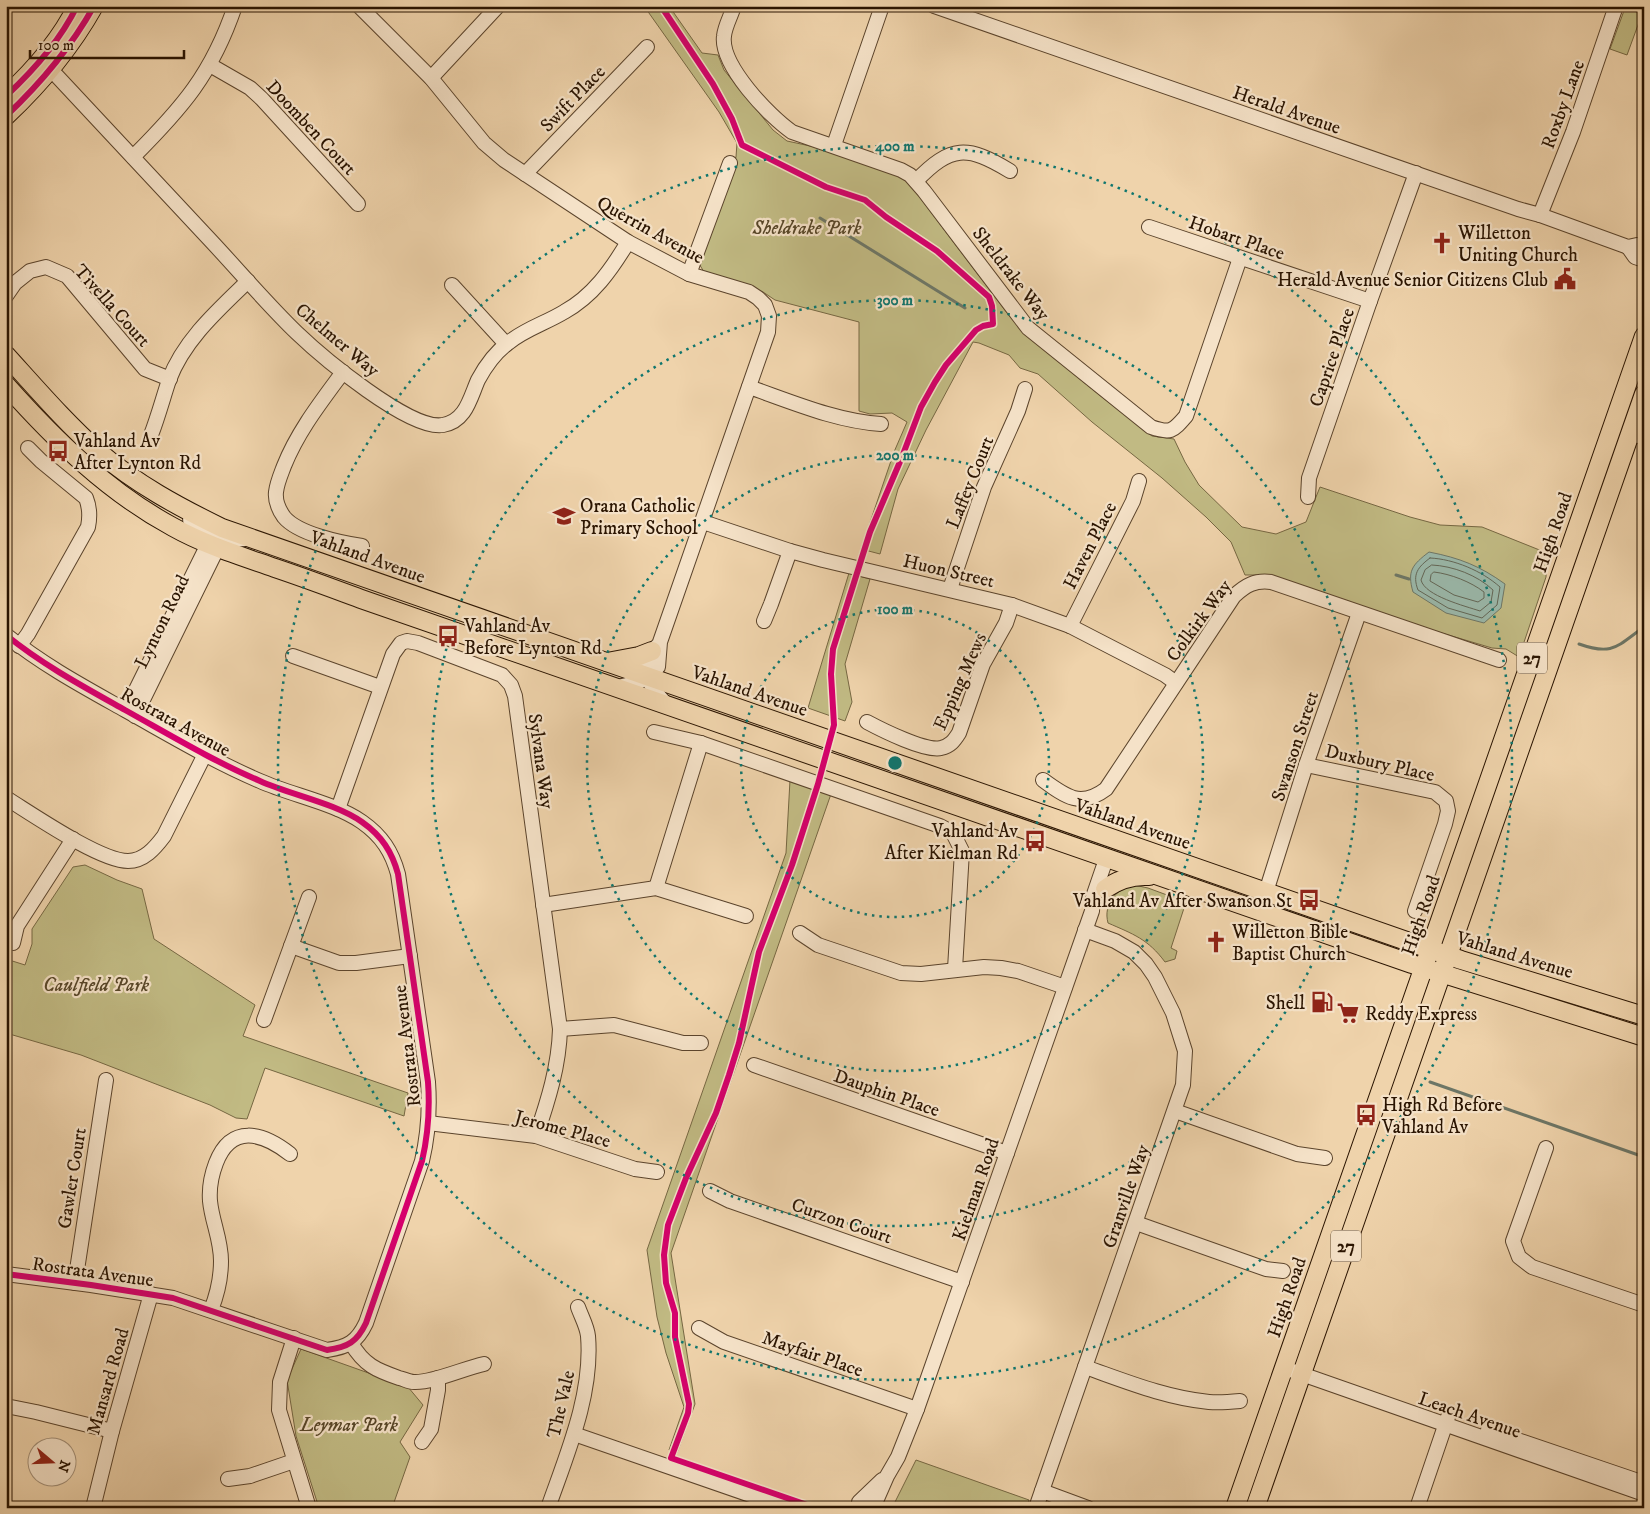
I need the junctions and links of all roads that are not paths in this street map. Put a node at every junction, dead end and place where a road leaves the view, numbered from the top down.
1 (78, 6) edge
2 (94, 6) edge
3 (235, 6) edge
4 (360, 6) edge
5 (498, 6) edge
6 (734, 6) edge
7 (882, 6) edge
8 (934, 6) edge
9 (1616, 6) edge
10 (647, 47) dead end
11 (210, 65) junction
12 (45, 66) junction
13 (431, 78) junction
14 (6, 96) edge
15 (6, 116) edge
16 (834, 145) junction
17 (133, 157) junction
18 (730, 164) dead end
19 (1010, 171) dead end
20 (1416, 173) junction
21 (525, 174) junction
22 (916, 182) junction
23 (358, 204) dead end
24 (1540, 215) junction
25 (1149, 228) dead end
26 (628, 242) junction
27 (1628, 247) junction
28 (1644, 248) edge
29 (1240, 258) junction
30 (1644, 260) edge
31 (689, 274) junction
32 (248, 281) junction
33 (452, 285) dead end
34 (6, 296) edge
35 (1370, 301) junction
36 (1644, 336) edge
37 (506, 344) junction
38 (6, 355) edge
39 (343, 372) junction
40 (170, 379) junction
41 (6, 386) edge
42 (749, 387) junction
43 (1025, 389) dead end
44 (1644, 394) edge
45 (880, 424) dead end
46 (151, 435) dead end
47 (1637, 435) edge
48 (28, 448) dead end
49 (1139, 481) dead end
50 (155, 493) junction
51 (1308, 497) dead end
52 (703, 522) junction
53 (256, 539) junction
54 (214, 544) junction
55 (362, 546) dead end
56 (790, 551) junction
57 (950, 589) junction
58 (1012, 604) junction
59 (1359, 613) junction
60 (764, 621) dead end
61 (1070, 626) junction
62 (6, 635) edge
63 (20, 646) junction
64 (656, 647) junction
65 (293, 656) dead end
66 (1499, 660) dead end
67 (606, 662) junction
68 (647, 676) junction
69 (1176, 683) junction
70 (380, 687) junction
71 (618, 687) junction
72 (667, 705) junction
73 (130, 713) junction
74 (867, 722) dead end
75 (654, 732) dead end
76 (701, 743) junction
77 (205, 754) junction
78 (1306, 765) junction
79 (1043, 780) dead end
80 (6, 798) edge
81 (338, 809) junction
82 (1072, 824) junction
83 (73, 839) junction
84 (1146, 850) junction
85 (1106, 862) junction
86 (1157, 876) junction
87 (656, 888) junction
88 (1105, 889) junction
89 (1266, 892) junction
90 (309, 897) dead end
91 (543, 905) junction
92 (1415, 911) dead end
93 (1092, 912) junction
94 (746, 916) dead end
95 (1085, 930) junction
96 (800, 933) dead end
97 (13, 943) dead end
98 (291, 946) junction
99 (1430, 949) junction
100 (410, 956) junction
101 (1448, 956) junction
102 (1424, 968) junction
103 (955, 969) junction
104 (1442, 974) junction
105 (1065, 987) junction
106 (1644, 1016) edge
107 (264, 1020) dead end
108 (560, 1029) junction
109 (1644, 1037) edge
110 (701, 1043) dead end
111 (754, 1065) dead end
112 (106, 1080) dead end
113 (1175, 1111) junction
114 (428, 1123) junction
115 (536, 1136) junction
116 (1546, 1148) dead end
117 (290, 1154) dead end
118 (1007, 1154) junction
119 (1325, 1158) dead end
120 (657, 1172) dead end
121 (710, 1191) dead end
122 (1136, 1223) junction
123 (1283, 1271) dead end
124 (6, 1274) edge
125 (962, 1282) junction
126 (74, 1283) junction
127 (151, 1294) junction
128 (1644, 1305) edge
129 (578, 1307) dead end
130 (211, 1310) junction
131 (699, 1328) dead end
132 (294, 1338) junction
133 (351, 1343) junction
134 (484, 1364) dead end
135 (1285, 1364) junction
136 (1085, 1367) junction
137 (1303, 1370) junction
138 (438, 1378) junction
139 (1240, 1401) dead end
140 (6, 1406) edge
141 (917, 1409) junction
142 (1447, 1420) junction
143 (112, 1431) junction
144 (574, 1434) junction
145 (422, 1442) dead end
146 (294, 1461) junction
147 (228, 1479) dead end
148 (1644, 1483) edge
149 (1042, 1491) junction
150 (1644, 1494) edge
151 (863, 1506) edge
152 (93, 1508) edge
153 (309, 1508) edge
154 (548, 1508) edge
155 (788, 1508) edge
156 (1036, 1508) edge
157 (1088, 1508) edge
158 (1235, 1508) edge
159 (1255, 1508) edge
160 (1417, 1508) edge

1 - 12 main road
2 - 12 main road
3 - 11 street
4 - 13 street, Querrin Avenue
5 - 13 street
6 - 16 street, Sheldrake Way
7 - 16 street
8 - 20 street, Herald Avenue
9 - 24 street, Roxby Lane
10 - 21 street, Swift Place
11 - 17 street
11 - 23 street, Doomben Court
12 - 14 main road
12 - 15 main road
12 - 17 street, Chelmer Way
13 - 21 street, Querrin Avenue
16 - 22 street, Sheldrake Way
17 - 32 street, Chelmer Way
18 - 31 street
19 - 22 street
20 - 24 street, Herald Avenue
20 - 35 street, Caprice Place
21 - 26 street, Querrin Avenue
22 - 29 street, Sheldrake Way
24 - 27 street, Herald Avenue
25 - 29 street, Hobart Place
26 - 31 street, Querrin Avenue
26 - 37 street, Chelmer Way
27 - 28 street, Herald Avenue
27 - 30 street, Herald Avenue
29 - 35 street, Hobart Place
31 - 42 street, Querrin Avenue
32 - 39 street, Chelmer Way
32 - 40 street
33 - 37 street
34 - 40 street, Tivella Court
35 - 51 street, Caprice Place
36 - 99 main road, High Road / 27
37 - 39 street, Chelmer Way
38 - 50 main road, Vahland Avenue
39 - 55 street
40 - 46 street
41 - 54 main road
42 - 45 street
42 - 52 street, Querrin Avenue
43 - 57 street, Laffey Court
44 - 47 main road, 27
47 - 101 main road, 27
48 - 63 street
49 - 61 street, Haven Place
50 - 53 main road, Vahland Avenue
50 - 54 street
52 - 56 street, Huon Street
52 - 64 street, Querrin Avenue
53 - 54 street
53 - 67 main road, Vahland Avenue
54 - 71 main road
54 - 73 street, Lynton Road
56 - 57 street, Huon Street
56 - 60 street
57 - 58 street, Huon Street
58 - 61 street, Huon Street
58 - 74 street, Epping Mews
59 - 66 street, Colkirk Way
59 - 69 street, Colkirk Way
59 - 78 street, Swanson Street
61 - 69 street, Huon Street
62 - 63 street, Rostrata Avenue
63 - 73 street, Rostrata Avenue
64 - 67 main road
64 - 68 street, Querrin Avenue
65 - 70 street
67 - 68 main road, Vahland Avenue
68 - 71 street
68 - 72 street
68 - 82 main road, Vahland Avenue
69 - 79 street, Colkirk Way
70 - 81 street, Sylvana Way
70 - 91 street, Sylvana Way
71 - 72 main road
72 - 85 main road
73 - 77 street, Rostrata Avenue
75 - 76 street
76 - 87 street
76 - 103 street
77 - 81 street, Rostrata Avenue
77 - 83 street
78 - 89 street, Swanson Street
78 - 92 street, Duxbury Place
80 - 83 street
81 - 100 street, Rostrata Avenue
82 - 84 main road, Vahland Avenue
82 - 85 main road
83 - 97 street
84 - 85 main road
84 - 89 main road, Vahland Avenue
85 - 86 main road
85 - 88 street, Kielman Road
85 - 93 street, Kielman Road
86 - 88 main road
86 - 102 main road
87 - 91 street
87 - 94 street
88 - 93 street, Kielman Road
89 - 99 main road, Vahland Avenue
90 - 98 street
91 - 108 street, Sylvana Way
93 - 95 street, Kielman Road
95 - 105 street, Kielman Road
95 - 113 street, Granville Way
96 - 103 street
98 - 100 street
98 - 107 street
99 - 101 main road, Vahland Avenue
99 - 102 main road, High Road / 27
100 - 114 street, Rostrata Avenue
101 - 104 main road, 27
101 - 106 main road, Vahland Avenue
102 - 104 main road
102 - 135 main road, High Road / 27
103 - 105 street
104 - 109 main road
104 - 137 main road, 27
105 - 118 street, Kielman Road
108 - 110 street
108 - 115 street, Sylvana Way
111 - 118 street, Dauphin Place
112 - 126 street, Gawler Court
113 - 119 street
113 - 122 street, Granville Way
114 - 115 street, Jerome Place
114 - 133 street, Rostrata Avenue
115 - 120 street, Jerome Place
116 - 128 street
117 - 130 street
118 - 125 street, Kielman Road
121 - 125 street, Curzon Court
122 - 123 street
122 - 136 street, Granville Way
124 - 126 street, Rostrata Avenue
125 - 141 street, Kielman Road
126 - 127 street, Rostrata Avenue
127 - 130 street, Rostrata Avenue
127 - 143 street, Mansard Road
129 - 144 street, The Vale
130 - 132 street, Rostrata Avenue
131 - 141 street, Mayfair Place
132 - 133 street, Rostrata Avenue
132 - 146 street
133 - 138 street
134 - 138 street
135 - 137 street, Leach Avenue
135 - 158 main road, High Road / 27
136 - 139 street
136 - 149 street, Granville Way
137 - 142 street, Leach Avenue
137 - 159 main road, 27
138 - 145 street
140 - 143 street
141 - 151 street, Kielman Road
142 - 148 street, Leach Avenue
142 - 150 street, Leach Avenue
142 - 160 street
143 - 152 street, Mansard Road
144 - 154 street, The Vale
144 - 155 street
146 - 147 street
146 - 153 street
149 - 156 street, Granville Way
149 - 157 street

